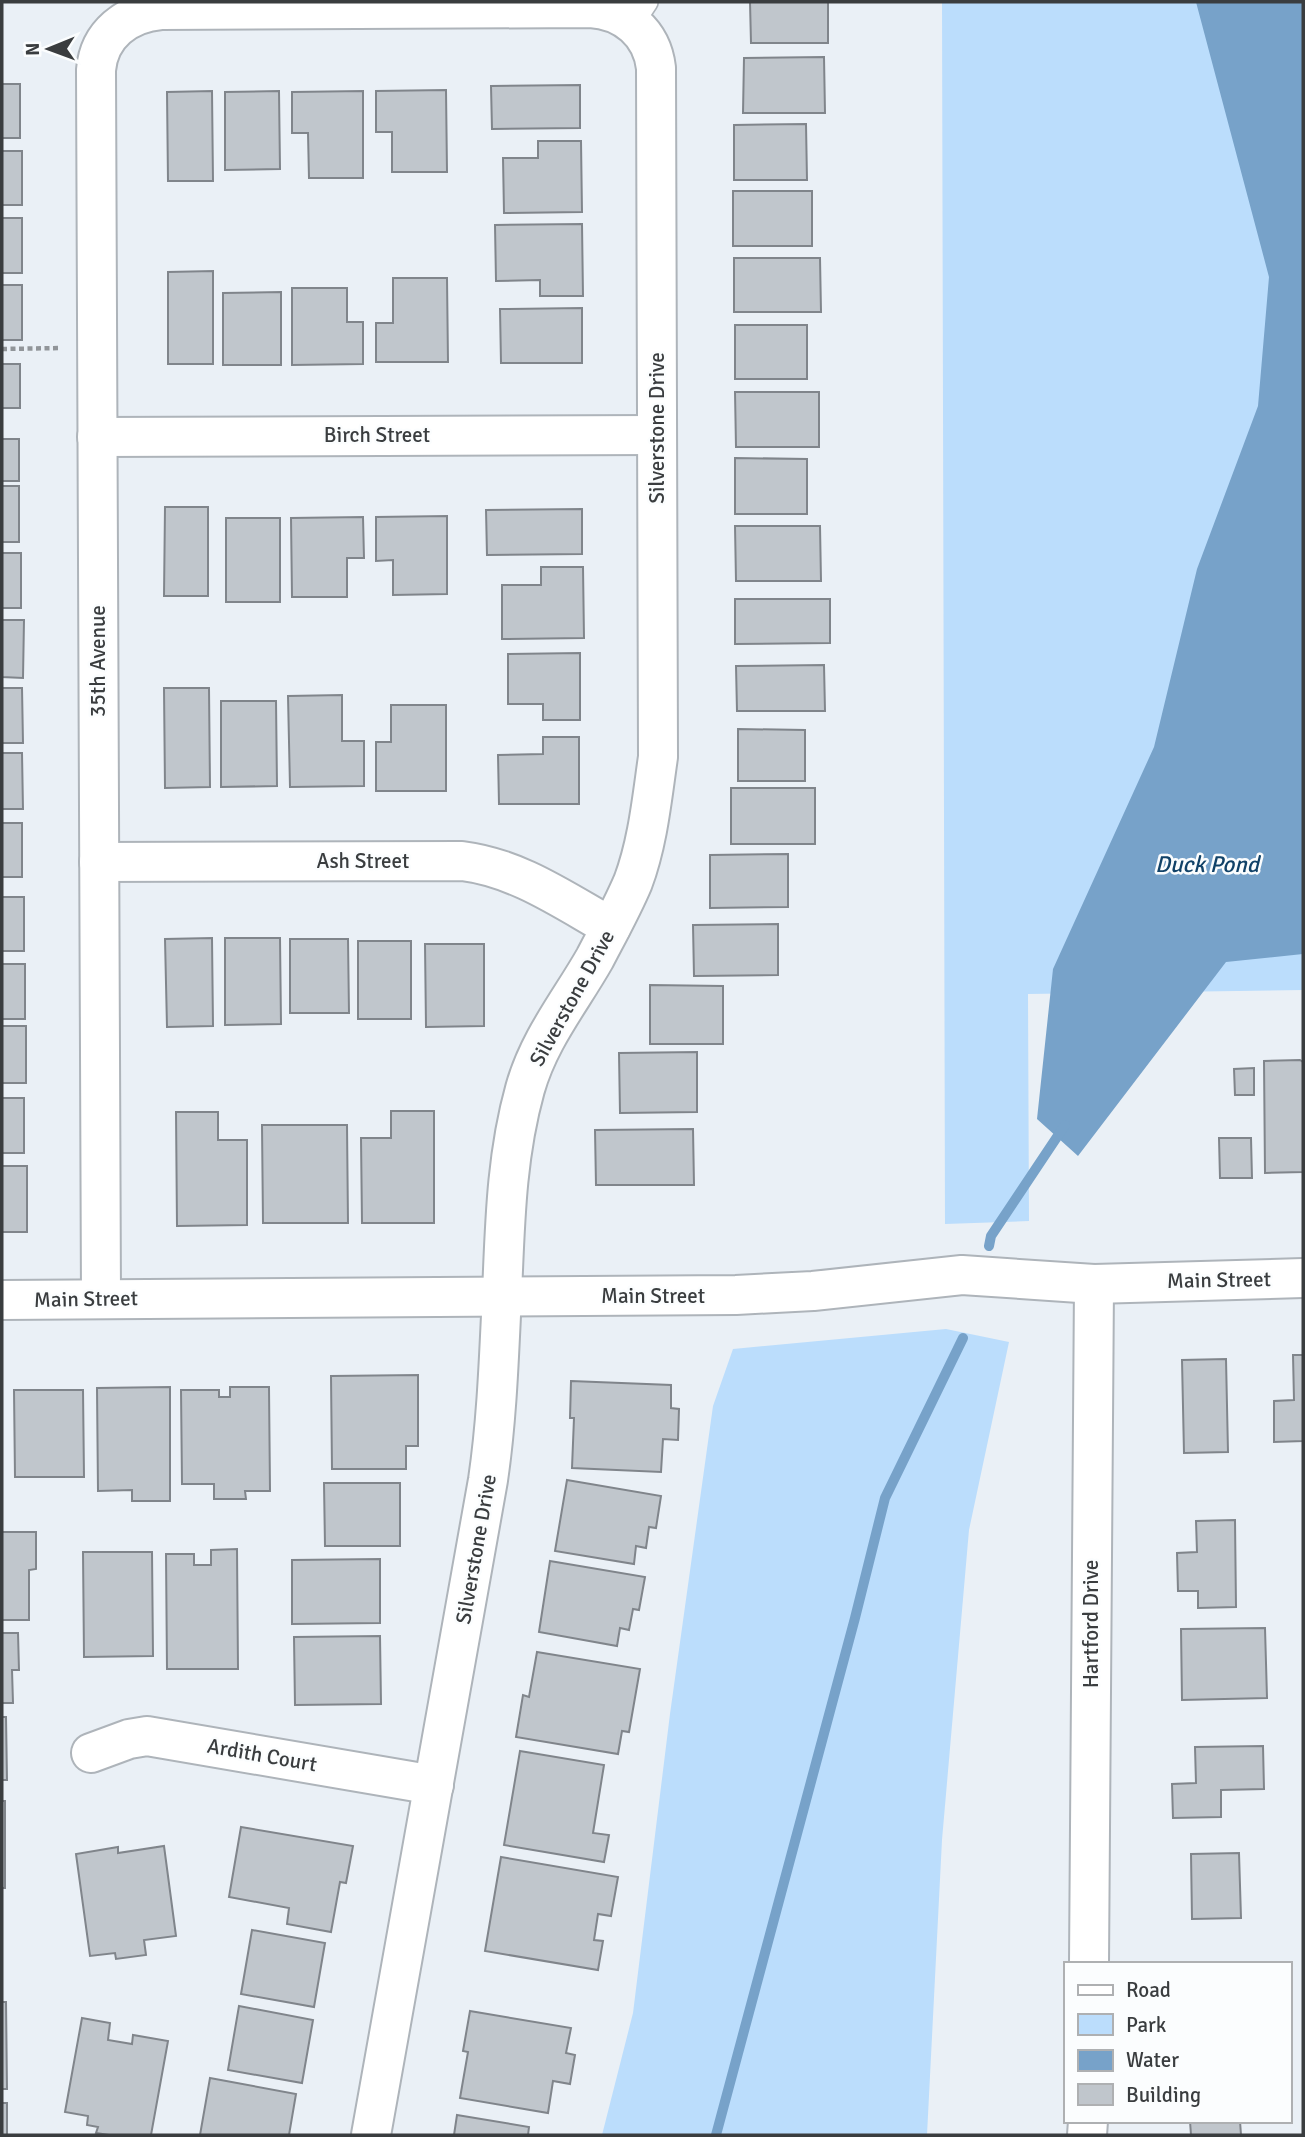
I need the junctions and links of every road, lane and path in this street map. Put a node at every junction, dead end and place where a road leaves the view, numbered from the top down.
1 (639, 17) edge
2 (96, 348) junction
3 (2, 349) edge
4 (657, 435) junction
5 (97, 437) junction
6 (99, 862) junction
7 (611, 927) junction
8 (1303, 1278) edge
9 (1094, 1284) junction
10 (502, 1296) junction
11 (102, 1298) junction
12 (2, 1300) edge
13 (91, 1753) dead end
14 (434, 1785) junction
15 (1089, 1962) edge
16 (371, 2135) edge

1 - 2 street, 35th Avenue
1 - 4 street, Silverstone Drive
2 - 3 path
2 - 5 street, 35th Avenue
4 - 5 street, Birch Street
4 - 7 street, Silverstone Drive
5 - 6 street, 35th Avenue
6 - 7 street, Ash Street
6 - 11 street, 35th Avenue
7 - 10 street, Silverstone Drive
8 - 9 street, Main Street
9 - 10 street, Main Street
9 - 15 street, Hartford Drive
10 - 11 street, Main Street
10 - 14 street, Silverstone Drive
11 - 12 street, Main Street
13 - 14 street, Ardith Court
14 - 16 street, Silverstone Drive

